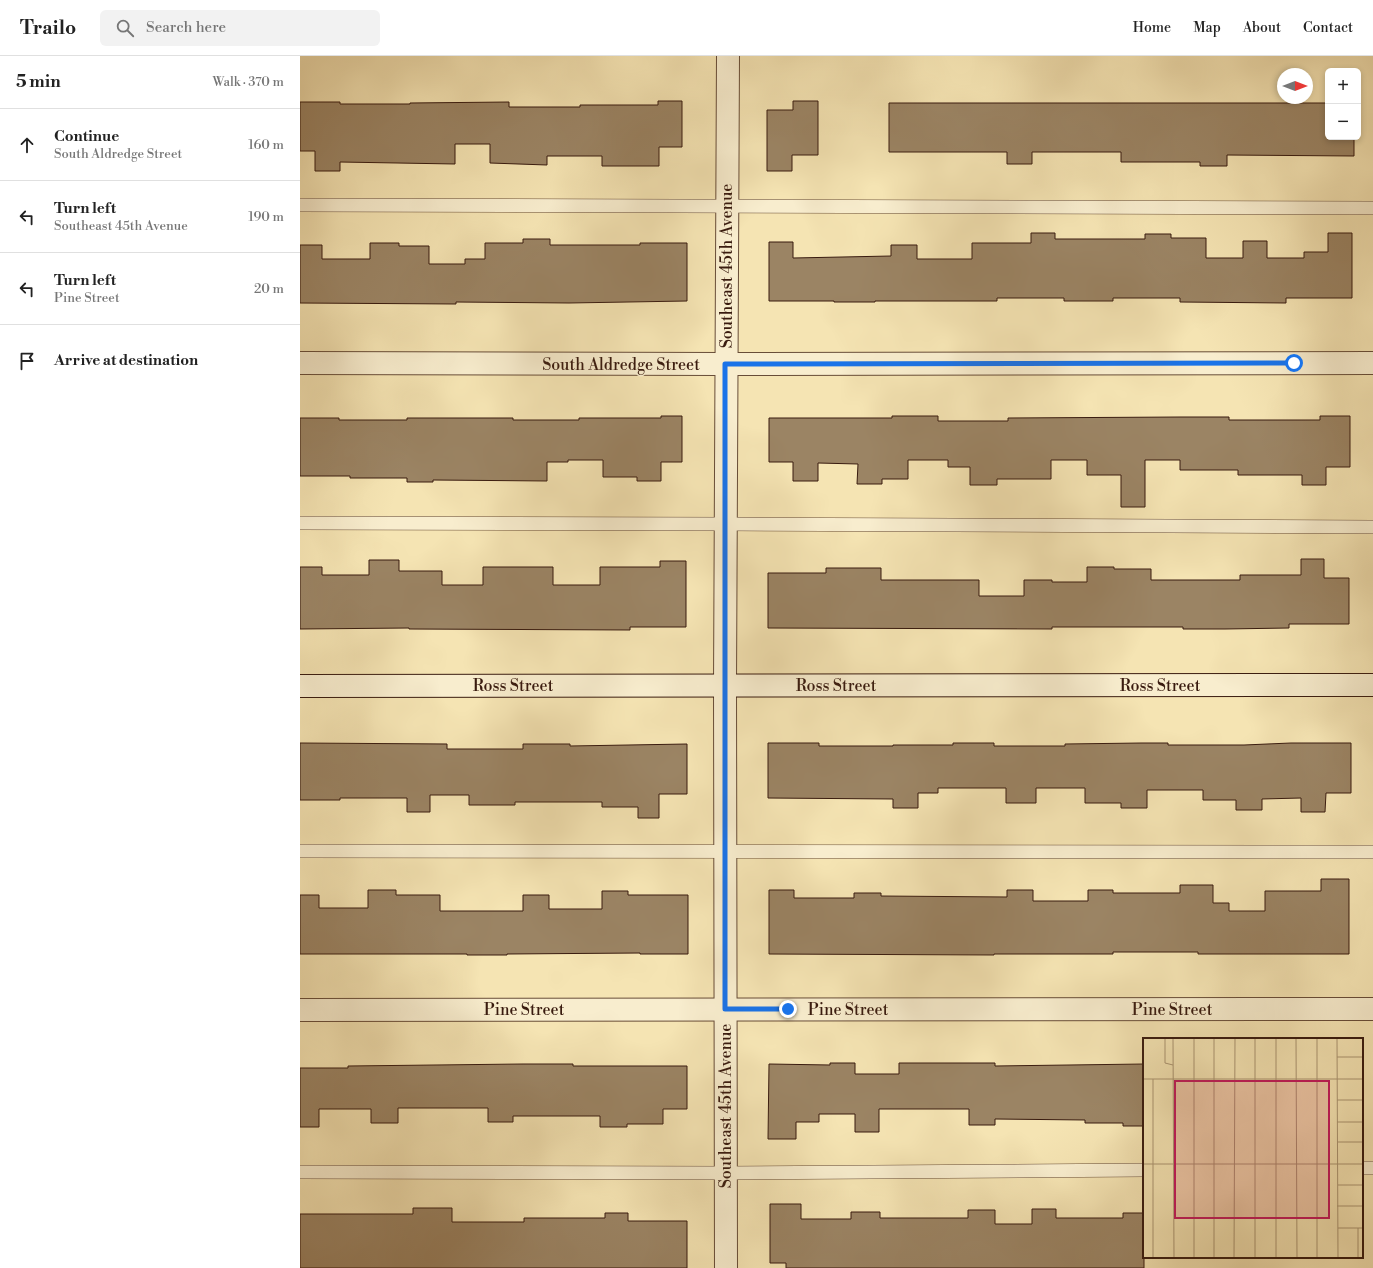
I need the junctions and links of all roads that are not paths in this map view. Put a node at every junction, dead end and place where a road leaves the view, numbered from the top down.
1 (728, 56) edge
2 (300, 205) edge
3 (726, 206) junction
4 (1373, 208) edge
5 (300, 363) edge
6 (1373, 363) edge
7 (725, 364) junction
8 (300, 523) edge
9 (725, 524) junction
10 (1373, 527) edge
11 (724, 685) junction
12 (1373, 685) edge
13 (300, 686) edge
14 (300, 850) edge
15 (725, 851) junction
16 (1373, 852) edge
17 (725, 1009) junction
18 (1373, 1009) edge
19 (300, 1010) edge
20 (1143, 1170) edge
21 (300, 1172) edge
22 (725, 1173) junction
23 (726, 1268) edge

1 - 3 street, Southeast 45th Avenue
2 - 3 lane
3 - 4 lane
3 - 7 street, Southeast 45th Avenue
5 - 7 street, South Aldredge Street
6 - 7 street, South Aldredge Street
7 - 9 street, Southeast 45th Avenue
8 - 9 lane
9 - 10 lane
9 - 11 street, Southeast 45th Avenue
11 - 12 street, Ross Street
11 - 13 street, Ross Street
11 - 15 street, Southeast 45th Avenue
14 - 15 lane
15 - 16 lane
15 - 17 street, Southeast 45th Avenue
17 - 18 street, Pine Street
17 - 19 street, Pine Street
17 - 22 street, Southeast 45th Avenue
20 - 22 lane
21 - 22 lane
22 - 23 street, Southeast 45th Avenue

